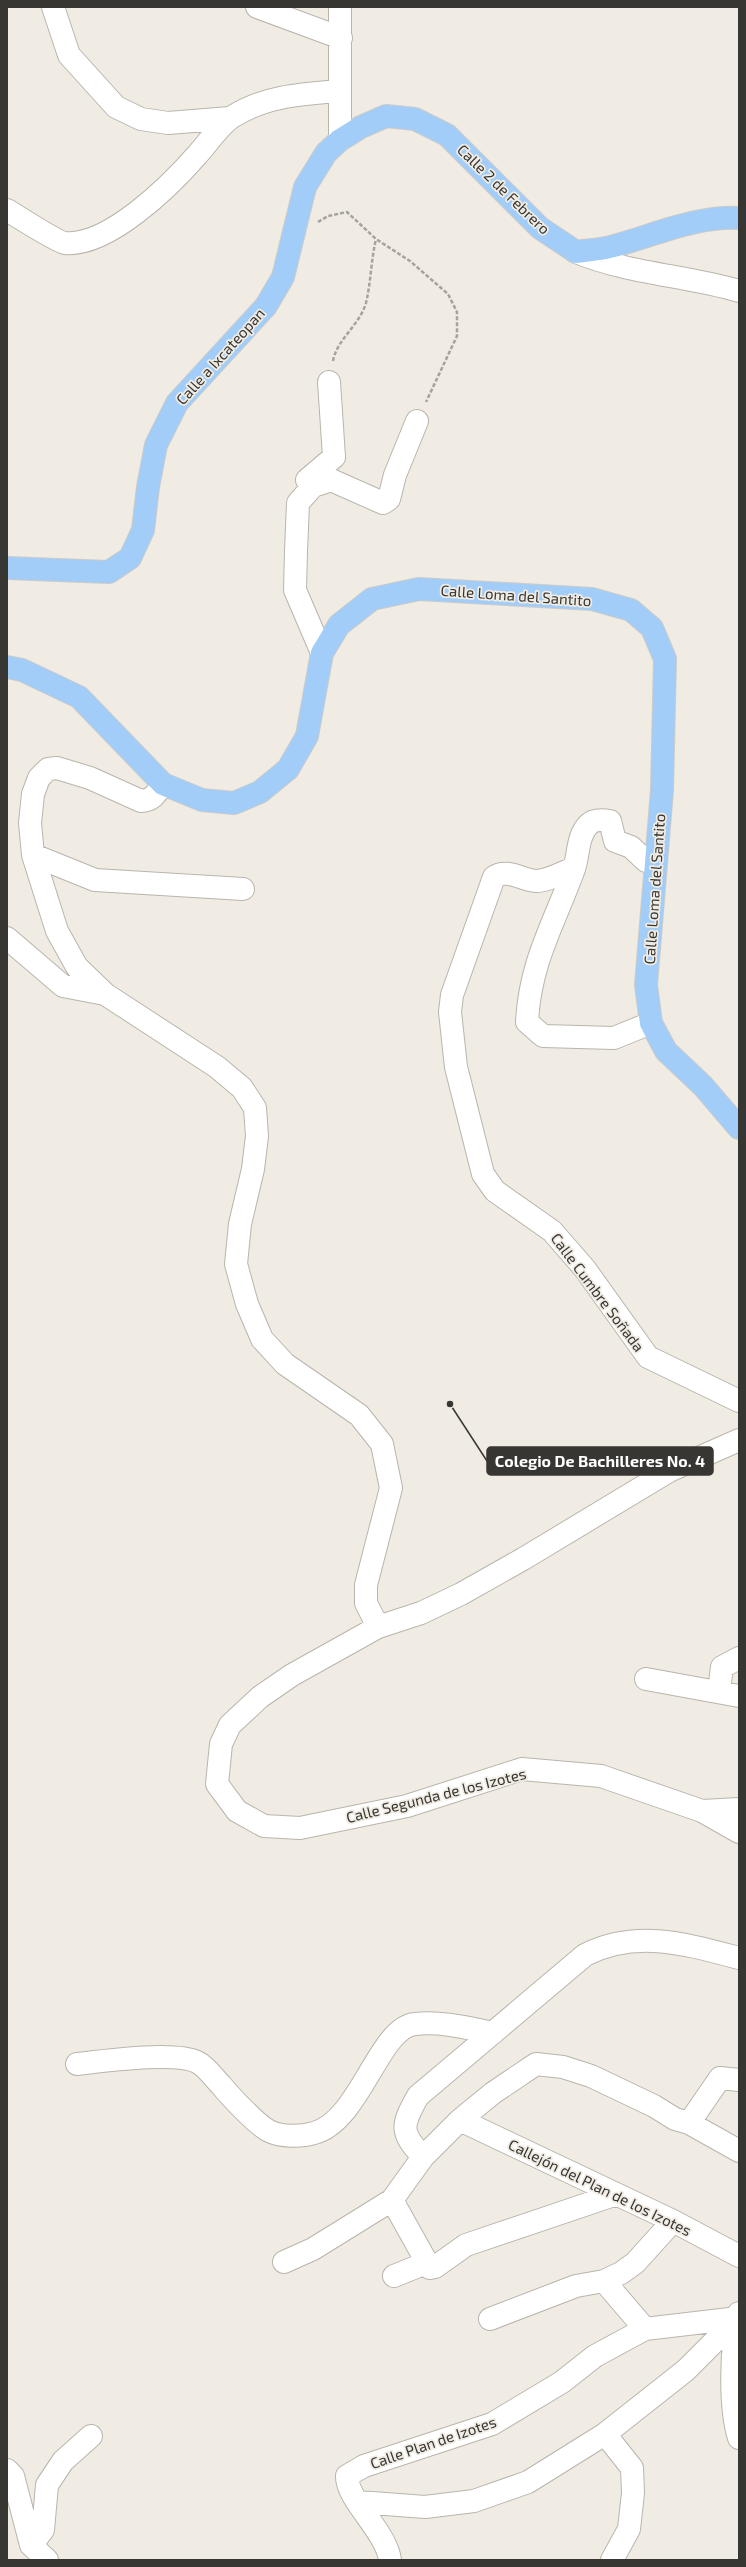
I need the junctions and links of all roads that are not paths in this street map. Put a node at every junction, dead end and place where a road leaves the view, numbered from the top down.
1 (53, 7) edge
2 (257, 7) edge
3 (340, 7) edge
4 (341, 38) junction
5 (339, 91) junction
6 (230, 118) junction
7 (333, 146) junction
8 (7, 210) edge
9 (739, 218) edge
10 (576, 252) junction
11 (739, 291) edge
12 (329, 382) road end
13 (417, 421) road end
14 (314, 486) junction
15 (7, 568) edge
16 (322, 653) junction
17 (7, 667) edge
18 (163, 784) junction
19 (34, 855) junction
20 (655, 862) junction
21 (574, 868) junction
22 (243, 889) dead end
23 (7, 938) edge
24 (105, 994) junction
25 (651, 1023) junction
26 (739, 1128) edge
27 (739, 1401) edge
28 (739, 1440) edge
29 (378, 1627) junction
30 (739, 1658) edge
31 (646, 1679) dead end
32 (729, 1693) edge
33 (739, 1809) edge
34 (702, 1811) junction
35 (739, 1832) edge
36 (739, 1958) edge
37 (493, 2033) junction
38 (77, 2064) dead end
39 (734, 2079) edge
40 (460, 2120) junction
41 (689, 2122) junction
42 (739, 2151) edge
43 (424, 2157) junction
44 (614, 2195) junction
45 (392, 2200) junction
46 (672, 2221) junction
47 (739, 2256) edge
48 (284, 2262) dead end
49 (428, 2266) junction
50 (394, 2276) dead end
51 (604, 2281) junction
52 (738, 2315) edge
53 (490, 2319) dead end
54 (645, 2329) junction
55 (605, 2434) junction
56 (90, 2436) dead end
57 (739, 2438) edge
58 (10, 2473) edge
59 (359, 2502) junction
60 (39, 2553) edge
61 (390, 2560) edge
62 (612, 2560) edge

1 - 6 street
2 - 4 street
3 - 4 street
4 - 5 street
5 - 6 street
5 - 7 street
6 - 8 street
7 - 10 main road, Calle 2 de Febrero
7 - 15 main road, Calle a Ixcateopan
9 - 10 main road
10 - 11 street
12 - 14 street
13 - 14 street
14 - 16 street
16 - 18 main road, Calle Loma del Santito
16 - 20 main road, Calle Loma del Santito
17 - 18 main road, Calle Loma del Santito
18 - 19 street
19 - 22 street
19 - 24 street
20 - 21 street
20 - 25 main road, Calle Loma del Santito
21 - 25 street
21 - 27 street, Calle Cumbre Soñada
23 - 24 street
24 - 29 street
25 - 26 main road, Calle Loma del Santito
28 - 29 street
29 - 34 street, Calle Segunda de los Izotes
30 - 32 street
31 - 32 street
33 - 34 street
34 - 35 street, Calle Segunda de los Izotes
36 - 37 street
37 - 38 street
37 - 43 street
39 - 41 street
40 - 41 street
40 - 43 street
40 - 44 street, Callejón del Plan de los Izotes
41 - 42 street
43 - 45 street
44 - 46 street, Callejón del Plan de los Izotes
44 - 49 street
45 - 48 street
45 - 49 street
46 - 47 street, Callejón del Plan de los Izotes
46 - 51 street
49 - 50 street
51 - 53 street
51 - 54 street
52 - 54 street
52 - 55 street
52 - 57 street
54 - 59 street, Calle Plan de Izotes
55 - 59 street
55 - 62 street
56 - 60 street
58 - 60 street
59 - 61 street

